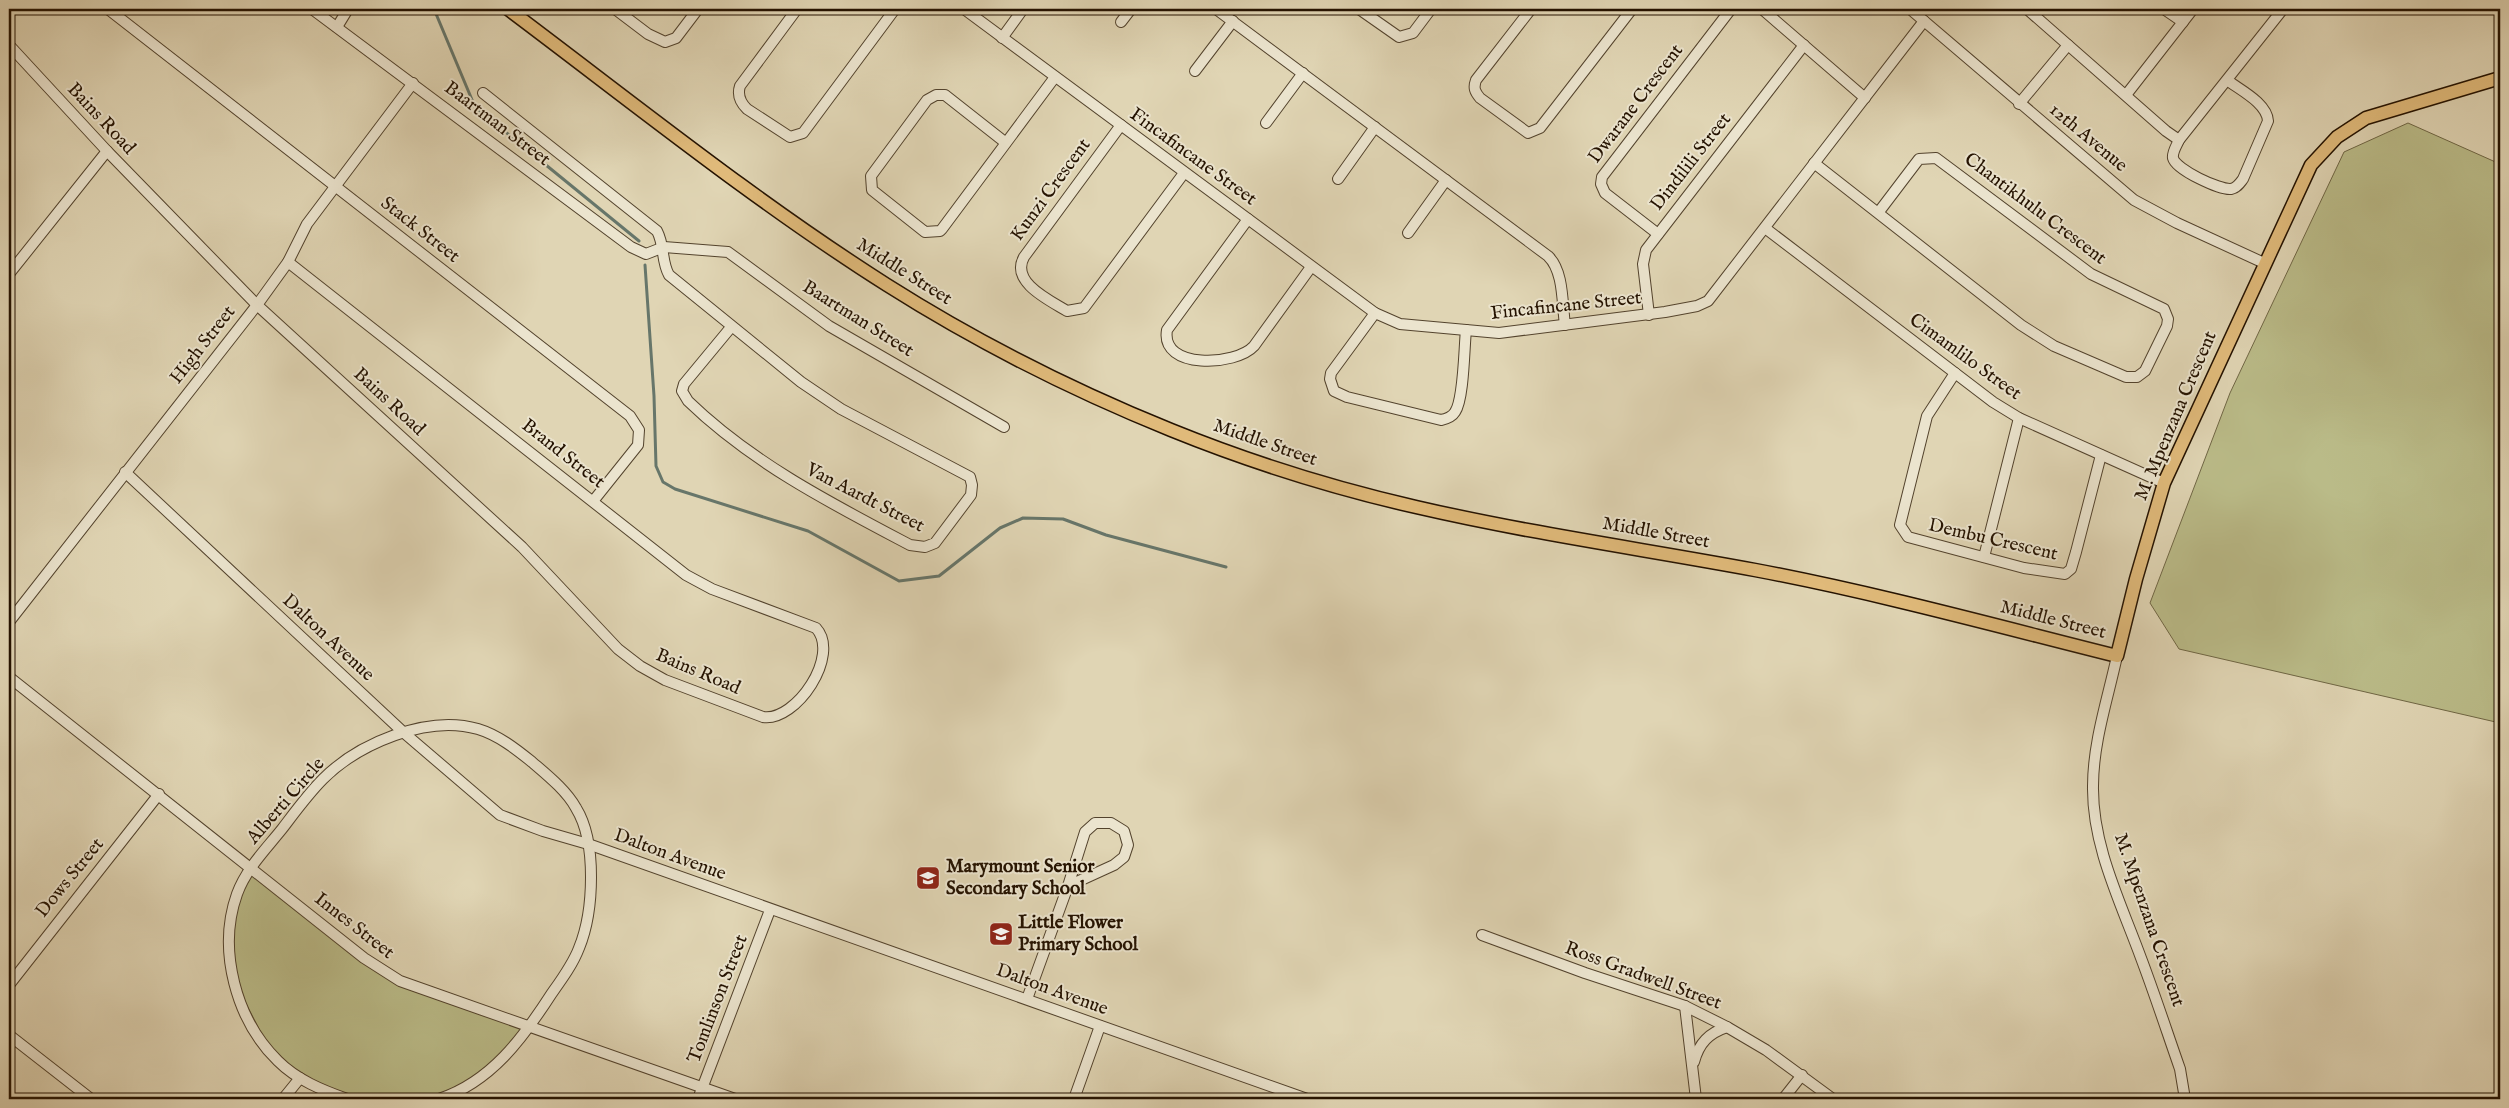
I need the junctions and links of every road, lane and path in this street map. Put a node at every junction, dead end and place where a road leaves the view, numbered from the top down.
1 (108, 9) edge
2 (312, 9) edge
3 (348, 9) edge
4 (508, 9) edge
5 (615, 9) edge
6 (698, 9) edge
7 (796, 9) edge
8 (895, 9) edge
9 (964, 9) edge
10 (1023, 9) edge
11 (1130, 9) edge
12 (1216, 9) edge
13 (1359, 9) edge
14 (1431, 9) edge
15 (1531, 9) edge
16 (1632, 9) edge
17 (1731, 9) edge
18 (1762, 9) edge
19 (1910, 9) edge
20 (2026, 9) edge
21 (2164, 9) edge
22 (2193, 9) edge
23 (2282, 9) edge
24 (1233, 21) junction
25 (1924, 21) junction
26 (1121, 22) dead end
27 (2183, 22) junction
28 (337, 27) junction
29 (1002, 38) junction
30 (2068, 44) junction
31 (1804, 45) junction
32 (9, 46) edge
33 (1194, 71) dead end
34 (1303, 73) junction
35 (1055, 77) junction
36 (2500, 78) edge
37 (2227, 80) junction
38 (413, 82) junction
39 (482, 92) dead end
40 (2126, 95) junction
41 (1865, 98) junction
42 (2019, 104) junction
43 (1266, 124) dead end
44 (1121, 125) junction
45 (1375, 127) junction
46 (2180, 140) junction
47 (1006, 143) junction
48 (107, 151) junction
49 (1814, 163) junction
50 (1184, 173) junction
51 (1338, 179) dead end
52 (1446, 180) junction
53 (336, 186) junction
54 (1878, 213) junction
55 (1248, 219) junction
56 (1764, 228) junction
57 (1408, 233) dead end
58 (1658, 234) junction
59 (664, 247) junction
60 (288, 262) junction
61 (2264, 263) junction
62 (1311, 267) junction
63 (9, 274) edge
64 (257, 305) junction
65 (1375, 314) junction
66 (1649, 315) junction
67 (1565, 325) junction
68 (732, 326) junction
69 (1466, 330) junction
70 (1955, 373) junction
71 (2019, 418) junction
72 (1004, 427) dead end
73 (2101, 455) junction
74 (125, 472) junction
75 (2164, 483) junction
76 (594, 500) junction
77 (1984, 558) junction
78 (9, 622) edge
79 (825, 649) joint
80 (2117, 656) junction
81 (9, 677) edge
82 (403, 732) junction
83 (160, 794) junction
84 (588, 844) junction
85 (252, 867) junction
86 (1068, 886) junction
87 (770, 910) junction
88 (1482, 934) dead end
89 (9, 985) edge
90 (1027, 999) junction
91 (1685, 1006) junction
92 (530, 1026) junction
93 (1100, 1026) junction
94 (1727, 1027) junction
95 (9, 1035) edge
96 (1693, 1068) junction
97 (1802, 1075) junction
98 (300, 1078) junction
99 (702, 1088) junction
100 (91, 1099) edge
101 (283, 1099) edge
102 (347, 1099) edge
103 (439, 1099) edge
104 (698, 1099) edge
105 (735, 1099) edge
106 (1074, 1099) edge
107 (1307, 1099) edge
108 (1696, 1099) edge
109 (1783, 1099) edge
110 (1833, 1099) edge
111 (2185, 1099) edge

1 - 53 street, Stack Street
2 - 28 street, Baartman Street
3 - 28 street
4 - 80 main road, Middle Street
5 - 6 street
7 - 8 street
9 - 29 street, Fincafincane Street
10 - 29 street
11 - 26 street
12 - 24 street
13 - 14 street
15 - 16 street
17 - 58 street, Dwarane Crescent
18 - 31 street
19 - 25 street, 12th Avenue
20 - 30 street
21 - 27 street
22 - 27 street
23 - 37 street
24 - 33 street
24 - 34 street
25 - 41 street, Fincafincane Street
25 - 42 street, 12th Avenue
27 - 40 street
28 - 38 street, Baartman Street
29 - 35 street, Fincafincane Street
30 - 40 street
30 - 42 street
31 - 41 street
31 - 58 street, Dindilili Street
32 - 48 street, Bains Road
34 - 43 street
34 - 45 street
35 - 44 street, Fincafincane Street
35 - 47 street
36 - 61 main road, M. Mpenzana Crescent
37 - 46 street
37 - 46 street
38 - 53 street, High Street
38 - 59 street, Baartman Street
39 - 59 street, Baartman Street
40 - 46 street
41 - 49 street, Fincafincane Street
42 - 61 street, 12th Avenue
44 - 50 street, Fincafincane Street
44 - 50 street, Kunzi Crescent
45 - 51 street
45 - 52 street
47 - 47 street
48 - 63 street
48 - 64 street, Bains Road
49 - 54 street, Chantikhulu Crescent
49 - 56 street, Fincafincane Street
50 - 55 street, Fincafincane Street
52 - 57 street
52 - 67 street
53 - 60 street, High Street
53 - 76 street, Stack Street
54 - 54 street, Chantikhulu Crescent
55 - 62 street, Fincafincane Street
55 - 62 street
56 - 66 street, Fincafincane Street
56 - 70 street, Cimamlilo Street
58 - 66 street, Dindilili Street
59 - 68 street, Van Aardt Street
59 - 72 street, Baartman Street
60 - 64 street, High Street
60 - 76 street, Brand Street
61 - 75 main road, M. Mpenzana Crescent
62 - 65 street, Fincafincane Street
64 - 74 street, High Street
64 - 79 street, Bains Road
65 - 69 street, Fincafincane Street
65 - 69 street
66 - 67 street, Fincafincane Street
67 - 69 street, Fincafincane Street
68 - 68 street, Van Aardt Street
70 - 71 street, Cimamlilo Street
70 - 77 street, Dembu Crescent
71 - 73 street, Cimamlilo Street
71 - 77 street
73 - 75 street, Cimamlilo Street
73 - 77 street, Dembu Crescent
74 - 78 street, High Street
74 - 82 street, Dalton Avenue
75 - 80 main road, M. Mpenzana Crescent
76 - 79 street, Brand Street
80 - 111 street, M. Mpenzana Crescent
81 - 83 street, Innes Street
82 - 84 street, Dalton Avenue
82 - 84 street, Alberti Circle
82 - 85 street, Alberti Circle
83 - 85 street, Innes Street
83 - 89 street, Dows Street
84 - 87 street, Dalton Avenue
84 - 92 street, Alberti Circle
85 - 92 street, Innes Street
85 - 98 street, Alberti Circle
86 - 86 street
86 - 90 street
87 - 90 street, Dalton Avenue
87 - 99 street, Tomlinson Street
88 - 91 street, Ross Gradwell Street
90 - 93 street, Dalton Avenue
91 - 94 street, Ross Gradwell Street
91 - 96 street
92 - 99 street, Innes Street
92 - 103 street, Alberti Circle
93 - 106 street
93 - 107 street, Dalton Avenue
94 - 96 street
94 - 97 street, Ross Gradwell Street
95 - 100 street
96 - 108 street
97 - 109 street
97 - 110 street, Ross Gradwell Street
98 - 101 street
98 - 102 street, Alberti Circle
99 - 104 street, Tomlinson Street
99 - 105 street, Innes Street

